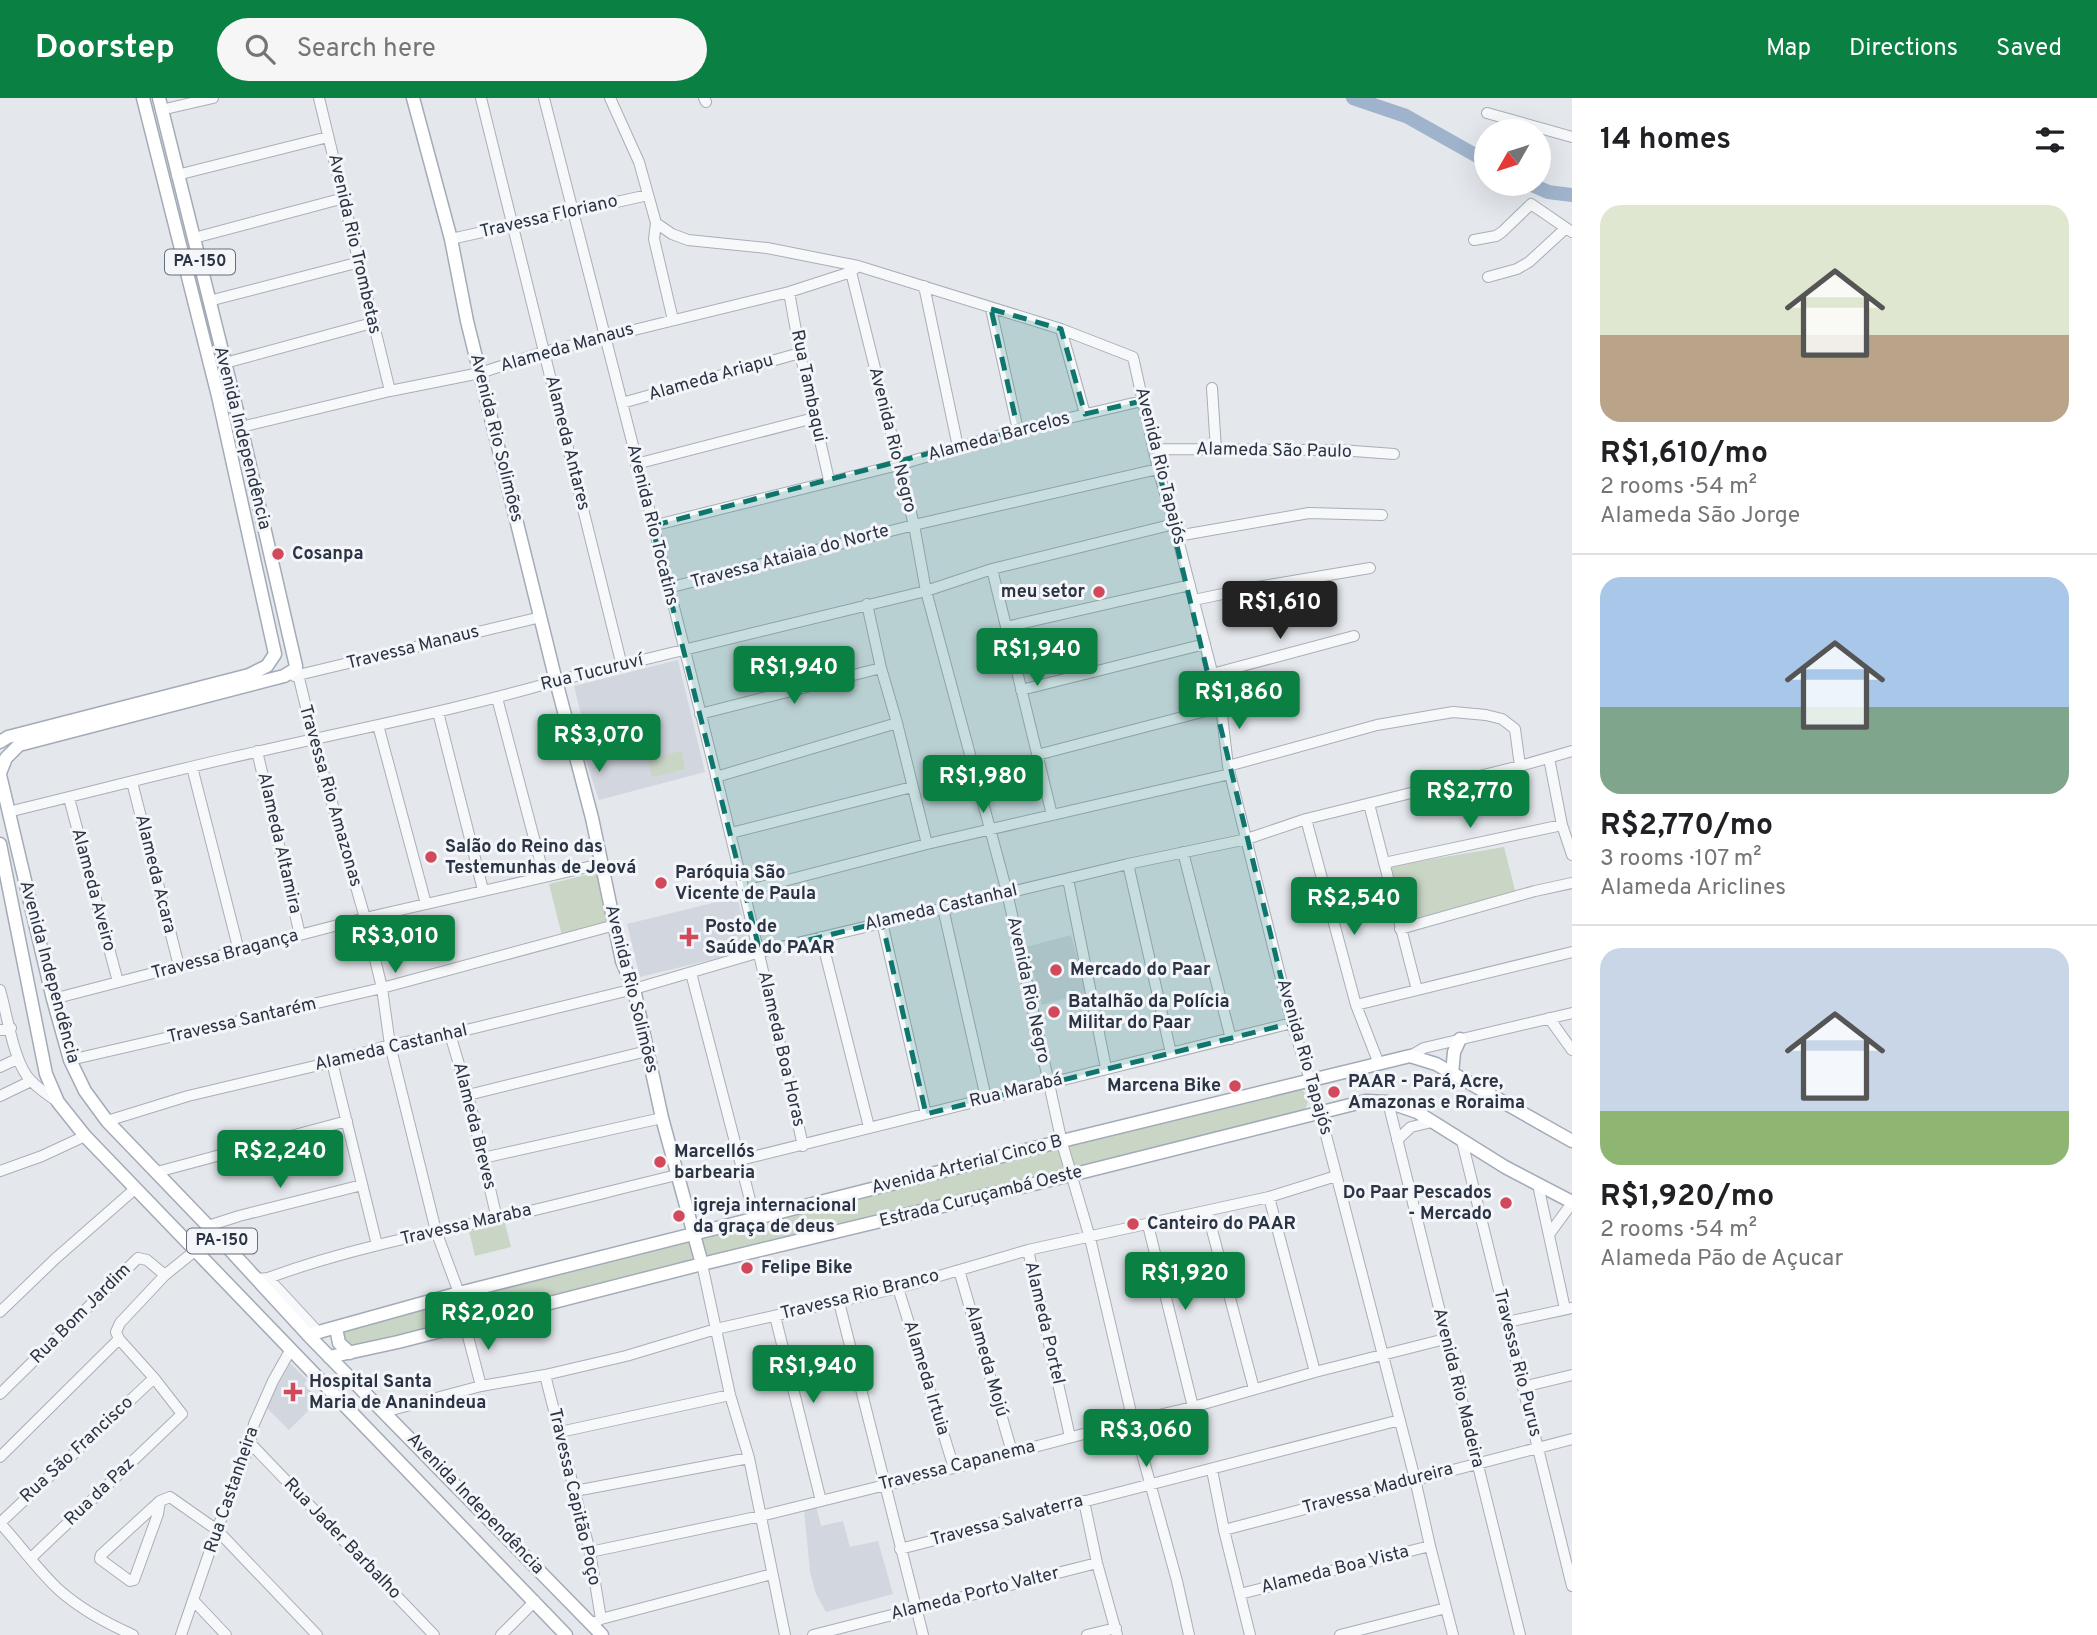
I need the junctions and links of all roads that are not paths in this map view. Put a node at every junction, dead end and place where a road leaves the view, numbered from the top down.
1 (142, 98) edge
2 (212, 98) edge
3 (319, 98) edge
4 (413, 98) edge
5 (481, 98) edge
6 (544, 98) edge
7 (610, 98) edge
8 (160, 104) edge
9 (1487, 113) dead end
10 (328, 137) junction
11 (1572, 137) edge
12 (177, 175) junction
13 (648, 195) junction
14 (344, 198) junction
15 (573, 211) junction
16 (656, 223) junction
17 (511, 226) junction
18 (1569, 230) edge
19 (194, 238) junction
20 (451, 239) junction
21 (1474, 240) dead end
22 (360, 262) junction
23 (855, 269) junction
24 (1488, 277) dead end
25 (924, 286) junction
26 (789, 292) junction
27 (209, 301) junction
28 (991, 309) junction
29 (673, 320) junction
30 (372, 323) junction
31 (1061, 329) junction
32 (606, 336) junction
33 (544, 352) junction
34 (800, 353) junction
35 (225, 363) junction
36 (480, 373) junction
37 (1212, 388) dead end
38 (390, 391) junction
39 (218, 396) junction
40 (1142, 401) junction
41 (622, 403) junction
42 (1085, 414) junction
43 (814, 418) junction
44 (241, 427) junction
45 (1018, 430) junction
46 (958, 447) junction
47 (1153, 449) junction
48 (1216, 450) junction
49 (1394, 454) dead end
50 (636, 464) junction
51 (898, 465) junction
52 (1158, 469) junction
53 (829, 481) junction
54 (1382, 515) dead end
55 (1174, 524) junction
56 (914, 525) junction
57 (652, 526) junction
58 (1177, 536) junction
59 (1370, 568) dead end
60 (992, 569) junction
61 (1190, 585) junction
62 (668, 588) junction
63 (926, 590) junction
64 (1194, 600) junction
65 (867, 604) junction
66 (541, 617) junction
67 (1006, 627) junction
68 (1354, 636) dead end
69 (1205, 645) junction
70 (684, 651) junction
71 (622, 666) junction
72 (881, 668) junction
73 (292, 673) junction
74 (1212, 674) junction
75 (556, 681) junction
76 (1021, 690) junction
77 (498, 698) junction
78 (1221, 707) junction
79 (438, 712) junction
80 (701, 714) junction
81 (897, 723) junction
82 (378, 725) junction
83 (314, 740) junction
84 (0, 743) edge
85 (257, 751) junction
86 (1572, 751) edge
87 (1037, 755) junction
88 (1549, 758) junction
89 (1520, 766) junction
90 (192, 767) junction
91 (1229, 770) junction
92 (0, 774) edge
93 (716, 777) junction
94 (132, 782) junction
95 (912, 788) junction
96 (69, 797) junction
97 (1369, 804) junction
98 (8, 812) junction
99 (1052, 815) junction
100 (1306, 819) junction
101 (1562, 825) junction
102 (991, 829) junction
103 (731, 833) junction
104 (1247, 839) junction
105 (0, 844) edge
106 (927, 844) junction
107 (1182, 852) junction
108 (1572, 855) edge
109 (1384, 863) junction
110 (601, 864) junction
111 (1128, 864) junction
112 (544, 876) junction
113 (1068, 879) junction
114 (1572, 883) edge
115 (483, 890) junction
116 (744, 891) junction
117 (1007, 892) junction
118 (426, 904) junction
119 (943, 908) junction
120 (365, 918) junction
121 (882, 922) junction
122 (615, 925) junction
123 (1400, 929) junction
124 (300, 935) junction
125 (821, 937) junction
126 (239, 951) junction
127 (760, 952) junction
128 (1572, 952) edge
129 (179, 966) junction
130 (691, 973) junction
131 (118, 982) junction
132 (382, 988) junction
133 (634, 989) junction
134 (0, 990) edge
135 (1417, 990) junction
136 (54, 999) junction
137 (1356, 1005) junction
138 (1572, 1013) edge
139 (1549, 1018) junction
140 (1292, 1023) junction
141 (5, 1029) edge
142 (450, 1034) junction
143 (1231, 1039) junction
144 (1460, 1040) junction
145 (390, 1045) junction
146 (1572, 1050) edge
147 (647, 1051) junction
148 (1171, 1053) junction
149 (1410, 1056) junction
150 (18, 1059) junction
151 (70, 1060) junction
152 (332, 1062) junction
153 (1379, 1064) junction
154 (0, 1066) edge
155 (1106, 1068) junction
156 (1452, 1074) junction
157 (31, 1080) junction
158 (1309, 1082) junction
159 (1048, 1083) junction
160 (468, 1095) junction
161 (0, 1096) edge
162 (986, 1098) junction
163 (58, 1102) junction
164 (1388, 1102) junction
165 (1320, 1112) junction
166 (926, 1114) junction
167 (662, 1118) junction
168 (107, 1121) junction
169 (347, 1121) junction
170 (1432, 1122) junction
171 (869, 1127) junction
172 (85, 1136) junction
173 (1397, 1140) junction
174 (1062, 1141) junction
175 (1462, 1141) junction
176 (1572, 1141) edge
177 (803, 1146) junction
178 (484, 1158) junction
179 (740, 1160) junction
180 (0, 1171) edge
181 (157, 1172) junction
182 (677, 1175) junction
183 (1071, 1175) junction
184 (1336, 1176) junction
185 (362, 1185) junction
186 (1538, 1185) junction
187 (136, 1188) junction
188 (1269, 1197) junction
189 (1572, 1203) edge
190 (1207, 1212) junction
191 (497, 1219) junction
192 (755, 1219) junction
193 (1148, 1225) junction
194 (208, 1226) junction
195 (436, 1230) junction
196 (1550, 1233) junction
197 (695, 1234) junction
198 (1090, 1238) junction
199 (377, 1245) junction
200 (196, 1250) junction
201 (1028, 1250) junction
202 (702, 1264) junction
203 (959, 1270) junction
204 (166, 1275) junction
205 (262, 1279) junction
206 (898, 1288) junction
207 (233, 1290) junction
208 (459, 1293) junction
209 (839, 1302) junction
210 (1569, 1308) edge
211 (0, 1312) edge
212 (775, 1316) junction
213 (1507, 1322) junction
214 (465, 1325) junction
215 (335, 1328) junction
216 (716, 1329) junction
217 (313, 1334) junction
218 (119, 1339) junction
219 (1445, 1339) junction
220 (291, 1349) junction
221 (350, 1353) junction
222 (1383, 1354) junction
223 (330, 1357) junction
224 (1315, 1372) junction
225 (1572, 1375) edge
226 (545, 1376) junction
227 (154, 1378) junction
228 (481, 1387) junction
229 (1523, 1387) junction
230 (1254, 1388) junction
231 (0, 1394) edge
232 (730, 1395) junction
233 (1193, 1407) junction
234 (384, 1412) junction
235 (1133, 1420) junction
236 (1399, 1420) junction
237 (560, 1432) junction
238 (1070, 1437) junction
239 (1572, 1439) edge
240 (250, 1443) junction
241 (1538, 1447) junction
242 (1013, 1452) junction
243 (0, 1457) edge
244 (749, 1458) junction
245 (1476, 1463) junction
246 (954, 1468) junction
247 (1212, 1470) junction
248 (1415, 1479) junction
249 (886, 1484) junction
250 (1151, 1484) junction
251 (575, 1491) junction
252 (165, 1499) junction
253 (821, 1501) junction
254 (1084, 1501) junction
255 (761, 1516) junction
256 (0, 1523) edge
257 (217, 1530) junction
258 (1224, 1530) junction
259 (1430, 1546) junction
260 (900, 1549) junction
261 (590, 1552) junction
262 (31, 1558) junction
263 (1097, 1563) junction
264 (772, 1574) junction
265 (1572, 1586) edge
266 (1241, 1594) junction
267 (193, 1600) junction
268 (535, 1601) junction
269 (1446, 1608) junction
270 (916, 1609) junction
271 (596, 1621) junction
272 (854, 1630) edge
273 (1117, 1632) edge
274 (133, 1635) edge
275 (181, 1635) edge
276 (226, 1635) edge
277 (317, 1635) edge
278 (434, 1635) edge
279 (501, 1635) edge
280 (566, 1635) edge
281 (602, 1635) edge
282 (785, 1635) edge
283 (813, 1635) edge
284 (923, 1635) edge
285 (1087, 1635) edge
286 (1189, 1635) edge
287 (1250, 1635) edge
288 (1340, 1635) edge
289 (1453, 1635) edge
290 (1520, 1635) edge

1 - 39 main road, Avenida Independência / PA-150
2 - 8 street
3 - 10 street, Avenida Rio Trombetas
4 - 20 main road, Avenida Rio Solimões
5 - 17 street, Alameda Antares
6 - 15 street, Avenida Rio Tocatins
7 - 13 street
8 - 12 main road, Avenida Independência / PA-150
9 - 11 street
10 - 12 street
10 - 14 street, Avenida Rio Trombetas
12 - 19 main road, Avenida Independência / PA-150
13 - 15 street, Travessa Floriano
13 - 16 street
14 - 19 street
14 - 22 street, Avenida Rio Trombetas
15 - 17 street, Travessa Floriano
15 - 32 street, Avenida Rio Tocatins
16 - 23 street, Avenida Rio Tapajós
16 - 29 street
17 - 20 street, Travessa Floriano
17 - 33 street, Alameda Antares
18 - 21 street
18 - 24 street
19 - 27 main road, Avenida Independência / PA-150
20 - 36 main road, Avenida Rio Solimões
22 - 27 street
22 - 30 street, Avenida Rio Trombetas
23 - 25 street, Avenida Rio Tapajós
23 - 26 street, Alameda Manaus
23 - 51 street, Avenida Rio Negro
25 - 28 street, Avenida Rio Tapajós
25 - 46 street
26 - 29 street, Alameda Manaus
26 - 34 street, Rua Tambaqui
27 - 35 main road, Avenida Independência / PA-150
28 - 31 street, Avenida Rio Tapajós
28 - 45 street
29 - 32 street, Alameda Manaus
30 - 35 street
30 - 38 street, Avenida Rio Trombetas
31 - 40 street, Avenida Rio Tapajós
31 - 42 street
32 - 33 street, Alameda Manaus
32 - 41 street, Avenida Rio Tocatins
33 - 36 street, Alameda Manaus
33 - 71 street, Alameda Antares
34 - 41 street, Alameda Ariapu
34 - 43 street, Rua Tambaqui
35 - 44 main road, Avenida Independência / PA-150
36 - 38 street, Alameda Manaus
36 - 66 main road, Avenida Rio Solimões
37 - 48 street
38 - 44 street, Alameda Manaus
39 - 44 main road
39 - 84 main road, Avenida Independência / PA-150
40 - 42 street, Alameda Barcelos
40 - 47 street, Avenida Rio Tapajós
41 - 50 street, Avenida Rio Tocatins
42 - 45 street, Alameda Barcelos
43 - 50 street
43 - 53 street, Rua Tambaqui
44 - 73 main road, Avenida Independência / PA-150
45 - 46 street, Alameda Barcelos
46 - 51 street, Alameda Barcelos
47 - 48 street, Alameda São Paulo
47 - 52 street, Avenida Rio Tapajós
48 - 49 street, Alameda São Paulo
50 - 57 street, Avenida Rio Tocatins
51 - 53 street, Alameda Barcelos
51 - 56 street, Avenida Rio Negro
52 - 55 street, Avenida Rio Tapajós
52 - 56 street, Travessa Ataiaia do Norte
53 - 57 street, Alameda Barcelos
54 - 58 street
55 - 58 street, Avenida Rio Tapajós
55 - 60 street, Rua Tucuruví
56 - 62 street, Travessa Ataiaia do Norte
56 - 63 street, Avenida Rio Negro
57 - 62 street, Avenida Rio Tocatins
58 - 61 street, Avenida Rio Tapajós
59 - 64 street
60 - 63 street, Rua Tucuruví
60 - 67 street
61 - 64 street, Avenida Rio Tapajós
61 - 67 street
62 - 70 street, Avenida Rio Tocatins
63 - 65 street, Rua Tucuruví
63 - 102 street, Avenida Rio Negro
64 - 69 street, Avenida Rio Tapajós
65 - 70 street, Rua Tucuruví
65 - 72 street
66 - 73 street, Travessa Manaus
66 - 75 main road, Avenida Rio Solimões
67 - 76 street
68 - 74 street
69 - 74 street, Avenida Rio Tapajós
69 - 76 street
70 - 71 street, Rua Tucuruví
70 - 80 street, Avenida Rio Tocatins
71 - 75 street, Rua Tucuruví
72 - 80 street
72 - 81 street
73 - 83 street, Travessa Rio Amazonas
73 - 92 main road, Avenida Independência / PA-150
74 - 78 street, Avenida Rio Tapajós
75 - 77 street, Rua Tucuruví
75 - 110 main road, Avenida Rio Solimões
76 - 87 street
77 - 79 street, Rua Tucuruví
77 - 112 street
78 - 87 street
78 - 91 street, Avenida Rio Tapajós
79 - 82 street, Rua Tucuruví
79 - 115 street
80 - 93 street, Avenida Rio Tocatins
81 - 93 street
81 - 95 street
82 - 83 street, Rua Tucuruví
82 - 118 street
83 - 85 street, Rua Tucuruví
83 - 120 street, Travessa Rio Amazonas
85 - 90 street, Rua Tucuruví
85 - 124 street, Alameda Altamira
86 - 88 street, Alameda Castanhal
87 - 99 street
88 - 89 street, Alameda Castanhal
88 - 101 street
89 - 91 street
89 - 97 street, Alameda Castanhal
90 - 94 street, Rua Tucuruví
90 - 126 street
91 - 99 street
91 - 104 street, Avenida Rio Tapajós
92 - 98 main road, Avenida Independência / PA-150
93 - 103 street, Avenida Rio Tocatins
94 - 96 street, Rua Tucuruví
94 - 129 street, Alameda Acara
95 - 103 street
95 - 106 street
96 - 98 street, Rua Tucuruví
96 - 131 street, Alameda Aveiro
97 - 100 street, Alameda Castanhal
97 - 109 street
98 - 136 main road, Avenida Independência / PA-150
99 - 102 street
100 - 104 street, Alameda Castanhal
100 - 137 street
101 - 108 street
101 - 109 street
102 - 106 street
102 - 117 street, Avenida Rio Negro
103 - 116 street, Avenida Rio Tocatins
104 - 107 street, Alameda Castanhal
104 - 140 street, Avenida Rio Tapajós
105 - 163 main road, Avenida Independência / PA-150
106 - 116 street
107 - 111 street, Alameda Castanhal
107 - 143 street
109 - 123 street
110 - 112 street, Travessa Bragança
110 - 122 main road, Avenida Rio Solimões
111 - 113 street, Alameda Castanhal
111 - 148 street
112 - 115 street, Travessa Bragança
113 - 117 street, Alameda Castanhal
113 - 155 street
114 - 123 street
115 - 118 street, Travessa Bragança
116 - 127 street, Avenida Rio Tocatins
117 - 119 street, Alameda Castanhal
117 - 159 street, Avenida Rio Negro
118 - 120 street, Travessa Bragança
119 - 121 street, Alameda Castanhal
119 - 162 street
120 - 124 street, Travessa Bragança
120 - 132 street, Travessa Rio Amazonas
121 - 125 street, Alameda Castanhal
121 - 166 street
122 - 132 street, Travessa Santarém
122 - 133 main road, Avenida Rio Solimões
123 - 135 street
124 - 126 street, Travessa Bragança
125 - 127 street, Alameda Castanhal
125 - 171 street
126 - 129 street, Travessa Bragança
127 - 130 street, Alameda Castanhal
127 - 177 street, Alameda Boa Horas
128 - 135 street
129 - 131 street, Travessa Bragança
130 - 133 street, Alameda Castanhal
130 - 179 street
131 - 136 street, Travessa Bragança
132 - 145 street, Travessa Rio Amazonas
132 - 151 street, Travessa Santarém
133 - 142 street, Alameda Castanhal
133 - 147 main road, Avenida Rio Solimões
134 - 141 street
135 - 137 street
136 - 151 main road, Avenida Independência / PA-150
137 - 153 street
138 - 139 street
139 - 144 street
139 - 146 street
140 - 143 street, Rua Marabá
140 - 158 street, Avenida Rio Tapajós
141 - 150 street
142 - 145 street, Alameda Castanhal
142 - 160 street, Alameda Breves
143 - 148 street, Rua Marabá
144 - 149 street
144 - 156 main road
145 - 152 street, Alameda Castanhal
145 - 195 street, Travessa Rio Amazonas
147 - 160 street
147 - 167 main road, Avenida Rio Solimões
148 - 155 street, Rua Marabá
149 - 153 main road, Avenida Arterial Cinco B
149 - 156 main road
150 - 154 street
150 - 157 street
151 - 168 main road, Avenida Independência / PA-150
152 - 168 street, Alameda Castanhal
152 - 169 street
153 - 158 main road, Avenida Arterial Cinco B
155 - 159 street, Rua Marabá
156 - 176 main road
157 - 161 street
157 - 163 street
158 - 165 street, Avenida Rio Tapajós
158 - 174 main road, Avenida Arterial Cinco B
159 - 162 street, Rua Marabá
159 - 174 street, Avenida Rio Negro
160 - 178 street, Alameda Breves
162 - 166 street, Rua Marabá
163 - 172 main road, Avenida Independência / PA-150
164 - 165 main road, Estrada Curuçambá Oeste
164 - 170 main road, Estrada Curuçambá Oeste
164 - 173 street, Avenida Rio Madeira
165 - 183 main road, Estrada Curuçambá Oeste
165 - 184 street, Avenida Rio Tapajós
166 - 171 street, Rua Marabá
167 - 178 street
167 - 182 main road, Avenida Rio Solimões
168 - 181 main road, Avenida Independência / PA-150
169 - 181 street
169 - 185 street
170 - 173 street
170 - 175 main road, Estrada Curuçambá Oeste
171 - 177 street, Rua Marabá
172 - 180 street
172 - 187 main road, Avenida Independência / PA-150
173 - 219 street, Avenida Rio Madeira
174 - 183 street, Avenida Rio Negro
174 - 192 main road, Avenida Arterial Cinco B
175 - 186 main road, Estrada Curuçambá Oeste
175 - 213 street, Travessa Rio Purus
177 - 179 street, Rua Marabá
178 - 191 street, Alameda Breves
179 - 192 street
181 - 194 main road, Avenida Independência / PA-150
182 - 191 street, Travessa Maraba
182 - 197 main road, Avenida Rio Solimões
183 - 198 street, Avenida Rio Negro
183 - 202 main road, Estrada Curuçambá Oeste
184 - 188 street, Travessa Rio Branco
184 - 222 street, Avenida Rio Tapajós
185 - 194 street
185 - 199 street
186 - 189 main road, Estrada Curuçambá Oeste
186 - 196 street
187 - 200 main road, Avenida Independência / PA-150
187 - 211 street
188 - 190 street, Travessa Rio Branco
188 - 224 street
189 - 196 street
190 - 193 street, Travessa Rio Branco
190 - 230 street
191 - 195 street, Travessa Maraba
192 - 197 main road, Avenida Arterial Cinco B
193 - 198 street, Travessa Rio Branco
193 - 233 street
194 - 205 main road, Avenida Independência / PA-150
195 - 199 street, Travessa Maraba
195 - 208 street, Travessa Rio Amazonas
196 - 210 street
197 - 202 main road, Avenida Rio Solimões
197 - 208 main road, Avenida Arterial Cinco B
198 - 201 street, Travessa Rio Branco
198 - 235 street, Avenida Rio Negro
199 - 205 street, Travessa Maraba
200 - 204 street
200 - 207 main road, Avenida Independência / PA-150
201 - 203 street, Travessa Rio Branco
201 - 238 street, Alameda Portel
202 - 214 main road, Estrada Curuçambá Oeste
202 - 216 street, Avenida Rio Solimões
203 - 206 street, Travessa Rio Branco
203 - 242 street, Alameda Mojú
204 - 218 street
204 - 231 street, Rua Bom Jardim
205 - 207 main road
205 - 217 main road, Avenida Independência / PA-150
206 - 209 street, Travessa Rio Branco
206 - 246 street, Alameda Irtuia
207 - 220 main road, Avenida Independência / PA-150
208 - 215 main road, Avenida Arterial Cinco B
209 - 212 street, Travessa Rio Branco
209 - 249 street
210 - 213 street
212 - 216 street, Travessa Rio Branco
212 - 253 street
213 - 229 street, Travessa Rio Purus
214 - 221 main road, Estrada Curuçambá Oeste
214 - 228 street
215 - 217 main road, Avenida Arterial Cinco B
215 - 221 main road
216 - 226 street, Travessa Rio Branco
216 - 232 street, Avenida Rio Solimões
217 - 223 main road, Avenida Independência / PA-150
218 - 227 street
218 - 243 street
219 - 222 street, Travessa Capanema
219 - 245 street, Avenida Rio Madeira
220 - 240 street, Rua Castanheira
220 - 268 main road, Avenida Independência / PA-150
221 - 223 main road, Estrada Curuçambá Oeste
222 - 224 street, Travessa Capanema
222 - 236 street, Avenida Rio Tapajós
223 - 234 main road, Avenida Independência / PA-150
224 - 230 street, Travessa Capanema
225 - 229 street
226 - 228 street, Travessa Rio Branco
226 - 237 street, Travessa Capitão Poço
227 - 256 street, Rua São Francisco
227 - 262 street, Rua da Paz
228 - 234 street, Travessa Rio Branco
229 - 241 street, Travessa Rio Purus
230 - 233 street, Travessa Capanema
232 - 237 street
232 - 244 street, Avenida Rio Solimões
233 - 235 street, Travessa Capanema
234 - 271 main road, Avenida Independência / PA-150
235 - 238 street, Travessa Capanema
235 - 250 street, Avenida Rio Negro
236 - 247 street, Travessa Salvaterra
236 - 248 street, Avenida Rio Tapajós
237 - 251 street, Travessa Capitão Poço
238 - 242 street, Travessa Capanema
239 - 241 street, Travessa Madureira
240 - 257 street, Rua Castanheira
240 - 278 street, Rua Jader Barbalho
241 - 245 street, Travessa Madureira
241 - 265 street, Travessa Rio Purus
242 - 246 street, Travessa Capanema
244 - 251 street
244 - 255 street, Avenida Rio Solimões
245 - 248 street, Travessa Madureira
245 - 290 street, Avenida Rio Madeira
246 - 249 street, Travessa Capanema
247 - 250 street, Travessa Salvaterra
247 - 258 street
248 - 258 street, Travessa Madureira
248 - 259 street, Avenida Rio Tapajós
249 - 253 street, Travessa Capanema
249 - 260 street
250 - 254 street, Travessa Salvaterra
250 - 286 street, Avenida Rio Negro
251 - 261 street, Travessa Capitão Poço
252 - 252 street
252 - 257 street
253 - 255 street, Travessa Capanema
254 - 260 street, Travessa Salvaterra
254 - 263 street
255 - 261 street, Travessa Capanema
255 - 264 street, Avenida Rio Solimões
256 - 262 street
257 - 267 street, Rua Castanheira
257 - 277 street
258 - 266 street
259 - 266 street, Alameda Boa Vista
259 - 269 street, Avenida Rio Tapajós
260 - 270 street
261 - 271 street, Travessa Capitão Poço
262 - 274 street
263 - 270 street, Alameda Porto Valter
263 - 273 street
264 - 271 street
264 - 282 street, Avenida Rio Solimões
266 - 287 street
267 - 275 street, Rua Castanheira
267 - 276 street
268 - 279 street
268 - 280 main road, Avenida Independência / PA-150
269 - 288 street
269 - 289 street, Avenida Rio Tapajós
270 - 272 street, Alameda Porto Valter
270 - 284 street
271 - 281 main road, Avenida Independência / PA-150
272 - 283 street, Alameda Porto Valter
273 - 285 street

